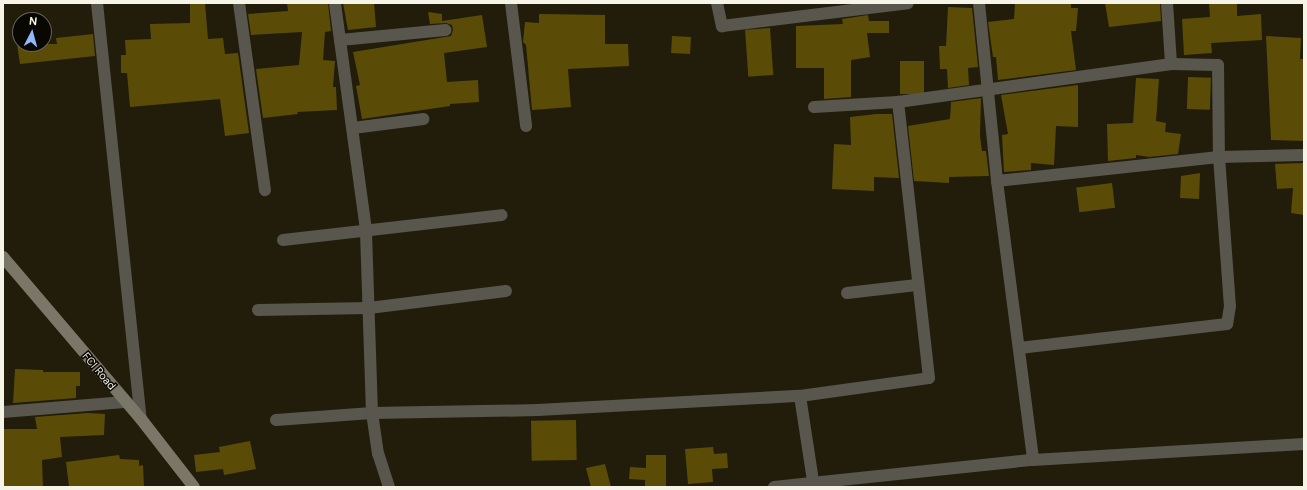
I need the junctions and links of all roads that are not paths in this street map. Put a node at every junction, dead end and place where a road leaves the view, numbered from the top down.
1 (97, 3) edge
2 (238, 3) edge
3 (335, 3) edge
4 (512, 3) edge
5 (717, 3) edge
6 (908, 3) edge
7 (978, 3) edge
8 (1167, 3) edge
9 (446, 30) dead end
10 (340, 40) junction
11 (1171, 64) junction
12 (989, 90) junction
13 (898, 102) junction
14 (814, 108) dead end
15 (423, 119) dead end
16 (526, 126) dead end
17 (352, 128) junction
18 (1304, 155) edge
19 (1220, 157) junction
20 (997, 181) junction
21 (264, 190) dead end
22 (502, 215) dead end
23 (366, 230) junction
24 (283, 240) dead end
25 (3, 257) edge
26 (917, 285) junction
27 (506, 290) dead end
28 (847, 293) dead end
29 (369, 308) junction
30 (258, 310) dead end
31 (1018, 348) junction
32 (800, 396) junction
33 (125, 402) junction
34 (3, 412) edge
35 (372, 413) junction
36 (141, 419) junction
37 (276, 420) dead end
38 (1304, 444) edge
39 (1033, 460) junction
40 (813, 484) edge
41 (194, 487) edge
42 (389, 487) edge
43 (774, 487) edge

1 - 36 street
2 - 21 street
3 - 10 street
4 - 16 street
5 - 6 street
7 - 12 street
8 - 11 street
9 - 10 street
10 - 17 street
11 - 12 street
11 - 19 street
12 - 13 street
12 - 20 street
13 - 14 street
13 - 26 street
15 - 17 street
17 - 23 street
18 - 19 street
19 - 20 street
19 - 31 street
20 - 31 street
22 - 23 street
23 - 24 street
23 - 29 street
25 - 33 street, FCI Road
26 - 28 street
26 - 32 street
27 - 29 street
29 - 30 street
29 - 35 street
31 - 39 street
32 - 35 street
32 - 40 street
33 - 34 street
33 - 36 street, FCI Road
35 - 37 street
35 - 42 street
36 - 41 street, FCI Road
38 - 39 street
39 - 40 street
40 - 43 street

